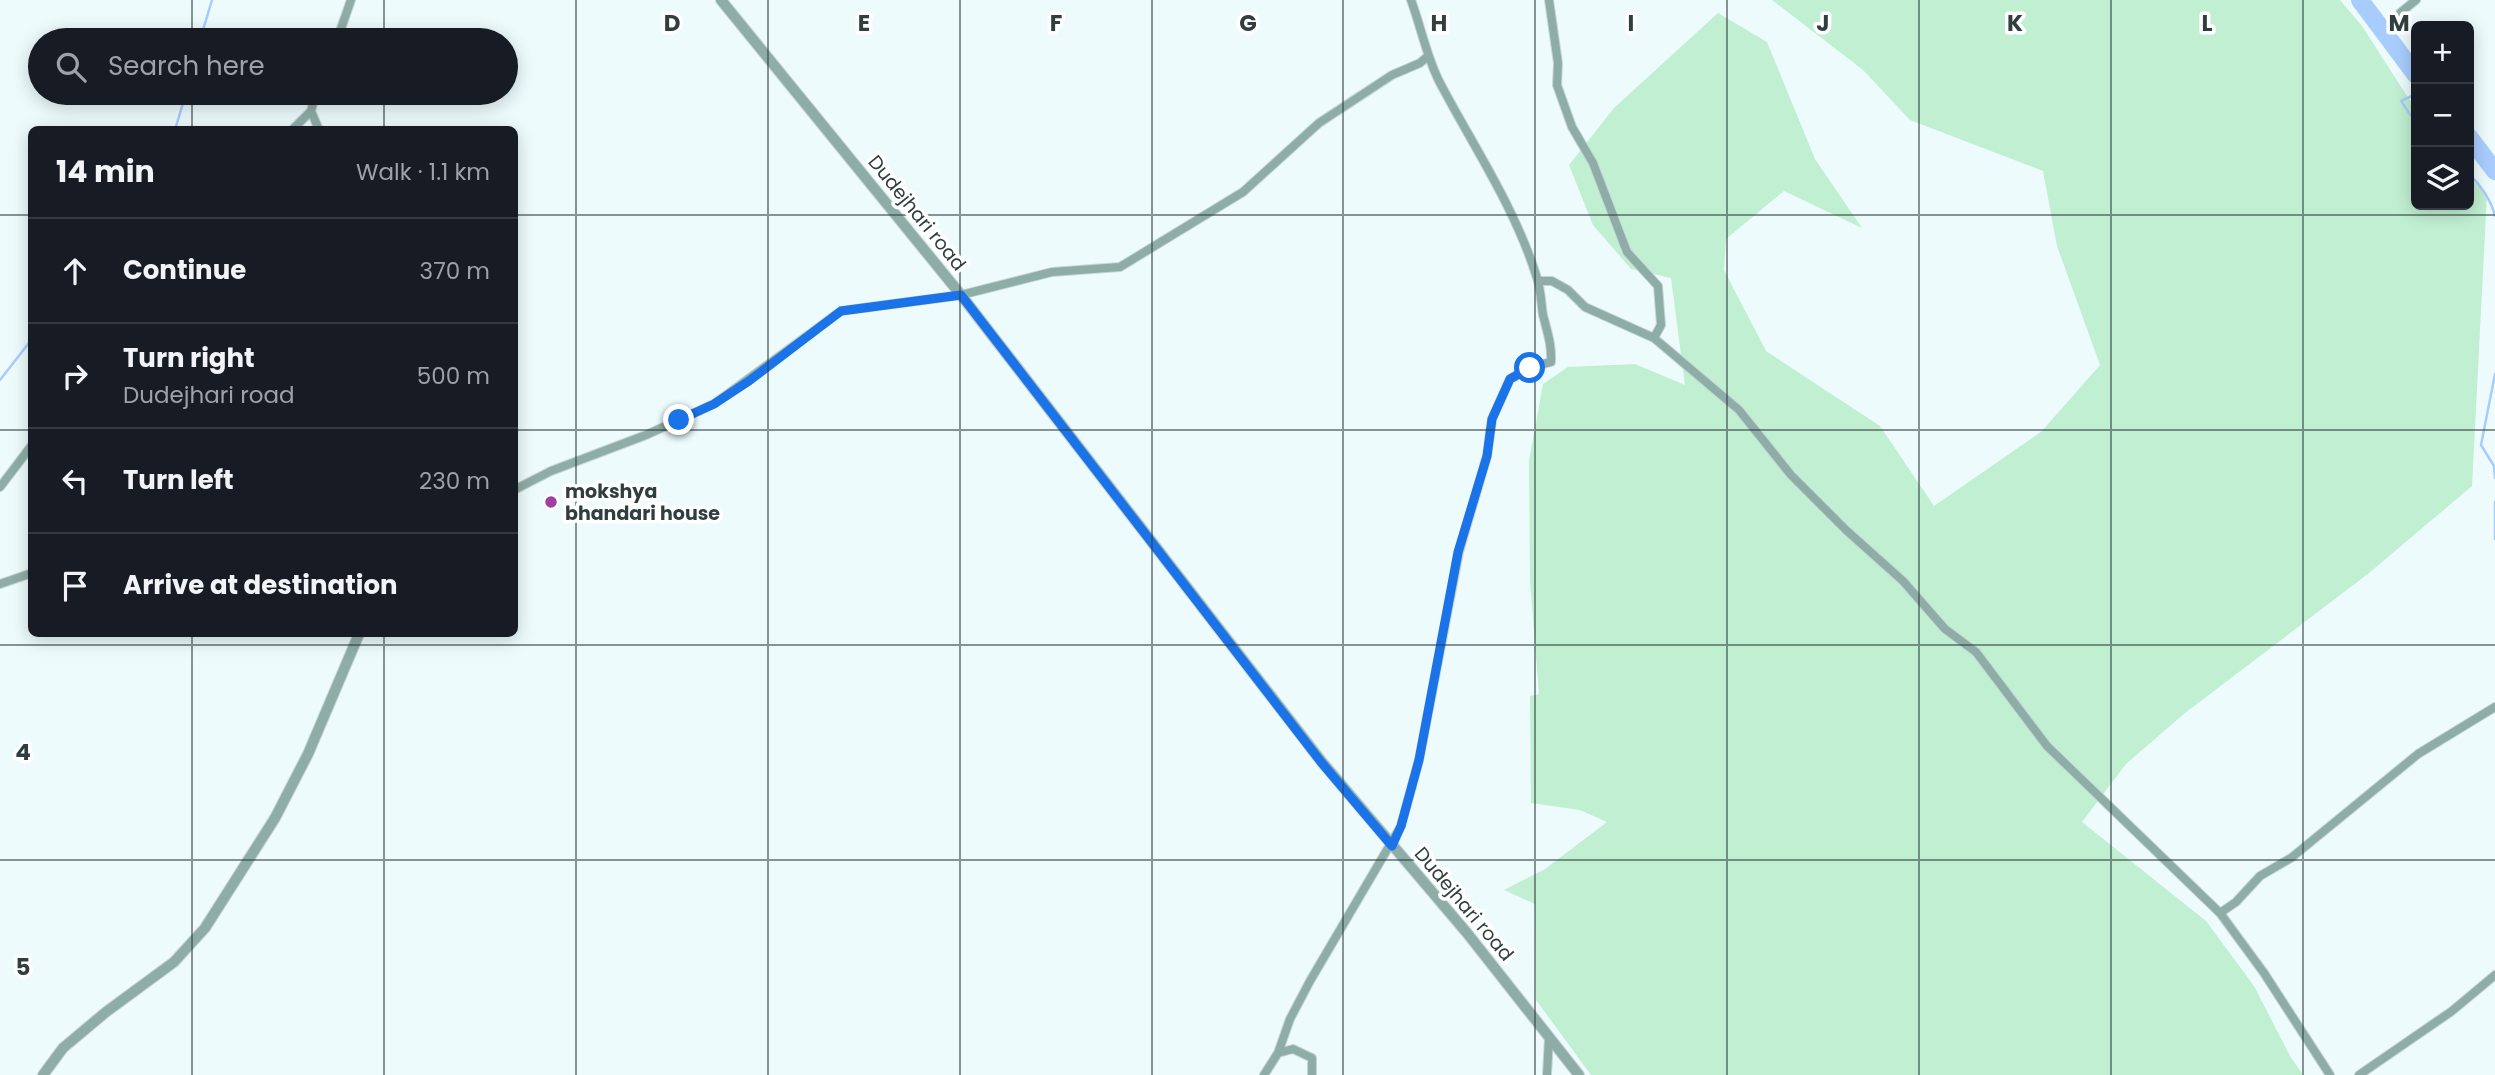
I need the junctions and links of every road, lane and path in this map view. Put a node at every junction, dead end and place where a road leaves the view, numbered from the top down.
1 (351, 0) edge
2 (721, 0) edge
3 (1410, 0) edge
4 (1549, 0) edge
5 (2416, 0) edge
6 (2400, 13) dead end
7 (341, 28) edge
8 (1428, 56) junction
9 (312, 105) edge
10 (310, 111) junction
11 (296, 126) edge
12 (317, 126) edge
13 (1538, 281) junction
14 (961, 295) junction
15 (1654, 338) junction
16 (28, 450) edge
17 (0, 487) edge
18 (518, 488) edge
19 (28, 574) edge
20 (0, 584) edge
21 (358, 637) edge
22 (2495, 707) edge
23 (1392, 846) junction
24 (2220, 914) junction
25 (2495, 975) edge
26 (1549, 1037) junction
27 (1278, 1053) junction
28 (43, 1075) edge
29 (1264, 1075) edge
30 (1312, 1075) edge
31 (1547, 1075) edge
32 (1579, 1075) edge
33 (2330, 1075) edge
34 (2359, 1075) edge

1 - 7 street
2 - 14 street, Dudejhari road
3 - 8 street
4 - 15 street
5 - 6 street
8 - 13 street
8 - 14 street
9 - 10 street
10 - 11 street
10 - 12 street
13 - 15 street
13 - 23 street
14 - 18 street
14 - 23 street, Dudejhari road
15 - 24 street
16 - 17 street
19 - 20 street
21 - 28 street
22 - 24 street
23 - 26 street, Dudejhari road
23 - 27 street
24 - 33 street
25 - 34 street
26 - 31 street
26 - 32 street, Dudejhari road
27 - 29 street
27 - 30 street

